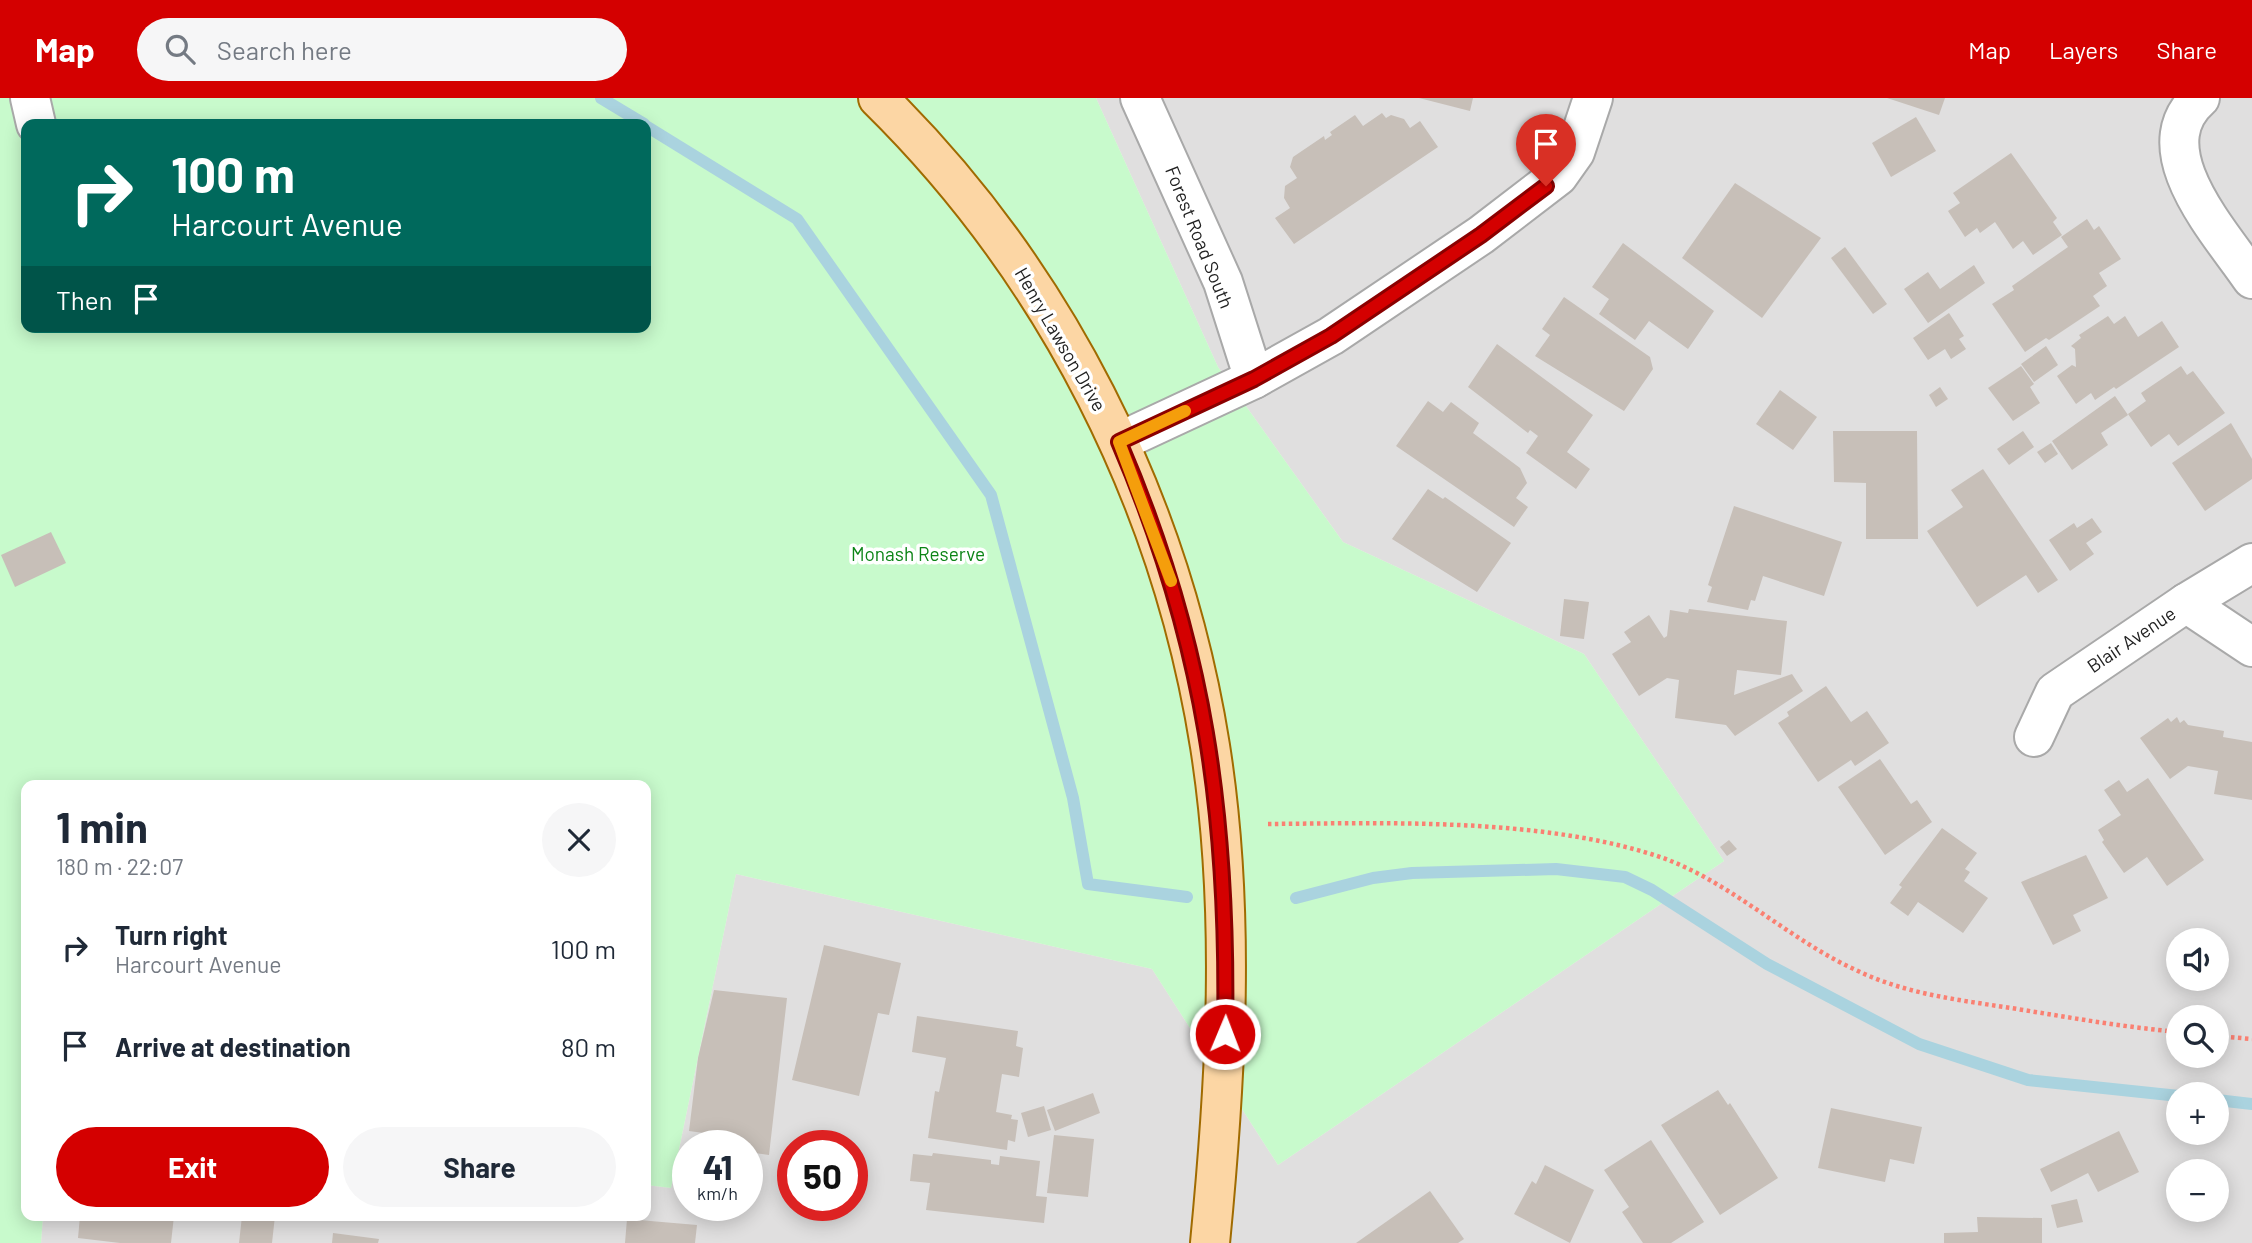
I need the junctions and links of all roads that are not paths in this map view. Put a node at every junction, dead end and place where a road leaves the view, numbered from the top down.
1 (30, 98) edge
2 (878, 98) edge
3 (1140, 98) edge
4 (1593, 98) edge
5 (2200, 98) edge
6 (35, 119) edge
7 (2252, 279) edge
8 (1254, 379) junction
9 (1119, 442) junction
10 (2252, 563) edge
11 (2186, 603) junction
12 (2252, 647) edge
13 (2034, 737) dead end
14 (1210, 1243) edge

1 - 6 street
2 - 9 main road, Henry Lawson Drive
3 - 8 street, Forest Road South
4 - 8 street
5 - 7 street
8 - 9 street
9 - 14 main road, Henry Lawson Drive
10 - 11 street, Blair Avenue
11 - 12 street
11 - 13 street, Blair Avenue

